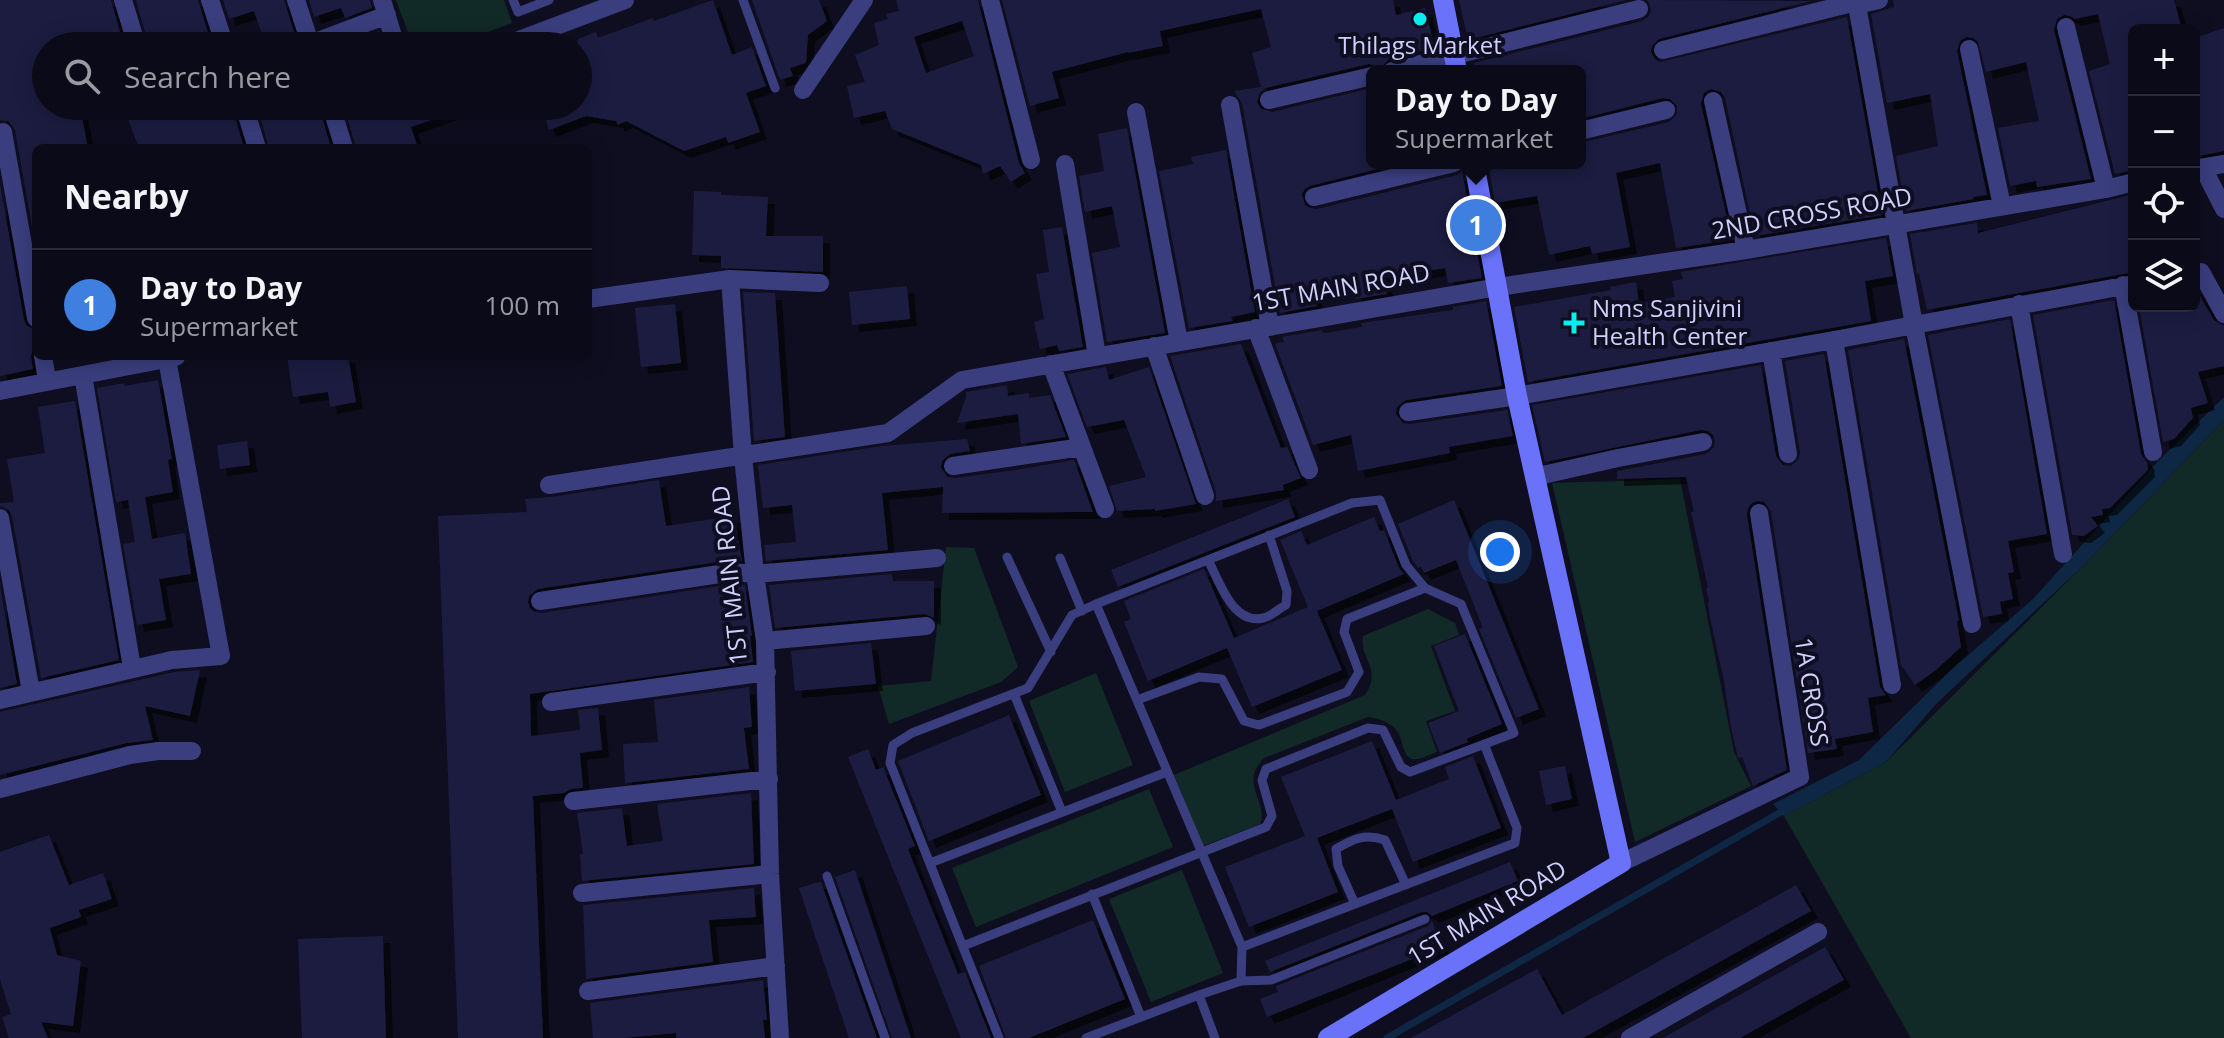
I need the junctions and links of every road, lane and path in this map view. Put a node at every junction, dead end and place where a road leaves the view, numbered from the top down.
1 (123, 0) edge
2 (210, 0) edge
3 (296, 0) edge
4 (513, 0) edge
5 (549, 0) edge
6 (625, 0) edge
7 (743, 0) edge
8 (864, 0) edge
9 (990, 0) edge
10 (1443, 0) edge
11 (1879, 0) edge
12 (1857, 2) edge
13 (384, 8) edge
14 (1639, 9) dead end
15 (2066, 27) dead end
16 (133, 32) edge
17 (220, 32) edge
18 (305, 32) edge
19 (335, 32) edge
20 (392, 32) edge
21 (540, 32) edge
22 (1969, 49) dead end
23 (1663, 50) dead end
24 (1455, 64) edge
25 (1366, 77) edge
26 (775, 88) dead end
27 (803, 90) dead end
28 (1269, 100) dead end
29 (1713, 101) dead end
30 (1230, 105) dead end
31 (1666, 110) dead end
32 (1136, 112) dead end
33 (248, 120) edge
34 (335, 120) edge
35 (1586, 130) edge
36 (3, 132) dead end
37 (256, 144) edge
38 (343, 144) edge
39 (1031, 160) dead end
40 (1065, 164) dead end
41 (2224, 164) edge
42 (2200, 168) edge
43 (1429, 169) edge
44 (1475, 169) edge
45 (2200, 171) edge
46 (2128, 184) edge
47 (2106, 189) junction
48 (1314, 197) dead end
49 (2002, 206) junction
50 (2224, 209) edge
51 (1897, 224) junction
52 (1746, 250) junction
53 (2200, 272) edge
54 (730, 279) junction
55 (820, 283) dead end
56 (2128, 284) edge
57 (1498, 287) junction
58 (32, 295) edge
59 (592, 298) edge
60 (2019, 304) junction
61 (2132, 312) edge
62 (2224, 314) edge
63 (1914, 325) junction
64 (1263, 327) junction
65 (1834, 340) junction
66 (1179, 342) junction
67 (1154, 346) junction
68 (1771, 351) junction
69 (1097, 356) junction
70 (44, 360) edge
71 (162, 360) edge
72 (173, 360) edge
73 (1051, 364) junction
74 (83, 375) junction
75 (47, 380) junction
76 (0, 391) edge
77 (1517, 396) junction
78 (1408, 412) dead end
79 (1703, 442) dead end
80 (1082, 447) junction
81 (2153, 452) dead end
82 (1788, 454) dead end
83 (743, 456) junction
84 (953, 466) dead end
85 (1309, 470) dead end
86 (1534, 477) junction
87 (549, 485) dead end
88 (1205, 496) dead end
89 (1105, 509) dead end
90 (1759, 513) dead end
91 (0, 518) edge
92 (1269, 535) junction
93 (2063, 554) dead end
94 (1007, 557) dead end
95 (937, 558) dead end
96 (1060, 558) dead end
97 (1208, 560) junction
98 (755, 574) junction
99 (1425, 588) junction
100 (540, 601) dead end
101 (1096, 604) junction
102 (1082, 611) junction
103 (1972, 624) dead end
104 (926, 626) dead end
105 (765, 641) junction
106 (1051, 652) junction
107 (132, 668) junction
108 (767, 672) junction
109 (1892, 685) dead end
110 (31, 692) junction
111 (1014, 694) junction
112 (0, 700) edge
113 (1137, 700) junction
114 (551, 702) dead end
115 (1484, 744) junction
116 (192, 751) dead end
117 (1167, 772) junction
118 (769, 779) junction
119 (0, 789) edge
120 (573, 801) dead end
121 (1062, 812) junction
122 (1201, 851) junction
123 (930, 863) junction
124 (1621, 863) junction
125 (770, 874) junction
126 (827, 876) dead end
127 (1406, 885) junction
128 (582, 893) dead end
129 (1092, 894) junction
130 (1355, 904) junction
131 (1425, 919) dead end
132 (1818, 932) dead end
133 (963, 946) junction
134 (1242, 947) junction
135 (776, 966) junction
136 (1241, 981) junction
137 (588, 991) dead end
138 (1199, 995) junction
139 (1141, 1017) junction
140 (780, 1038) edge
141 (885, 1038) edge
142 (999, 1038) edge
143 (1086, 1038) edge
144 (1215, 1038) edge
145 (1328, 1038) edge
146 (1630, 1038) edge

1 - 16 street
2 - 17 street
3 - 18 street
4 - 5 lane
6 - 21 street
7 - 26 lane
8 - 27 street
9 - 39 street
10 - 24 street
11 - 12 street
12 - 23 street
12 - 51 street
13 - 19 street
13 - 20 street
14 - 24 street
15 - 47 street
22 - 49 street
25 - 28 street
29 - 52 street
30 - 64 street
31 - 35 street
32 - 66 street
33 - 37 street
34 - 38 street
36 - 58 street
40 - 69 street
41 - 42 street
43 - 48 street
44 - 57 street
45 - 50 street
46 - 47 street, 2ND CROSS ROAD
47 - 49 street, 2ND CROSS ROAD
49 - 51 street, 2ND CROSS ROAD
51 - 52 street, 2ND CROSS ROAD
51 - 63 street
52 - 57 street, 2ND CROSS ROAD
53 - 62 street
54 - 55 street
54 - 59 street
54 - 83 street
56 - 60 street
57 - 64 street, 1ST MAIN ROAD
57 - 77 street
60 - 63 street
60 - 93 street
61 - 81 street
63 - 65 street
63 - 103 street
64 - 66 street, 1ST MAIN ROAD
64 - 85 street
65 - 68 street
65 - 109 street
66 - 67 street, 1ST MAIN ROAD
67 - 69 street, 1ST MAIN ROAD
67 - 88 street
68 - 77 street
68 - 82 street
69 - 73 street, 1ST MAIN ROAD
70 - 75 street
71 - 74 street
72 - 107 street
73 - 80 street
73 - 83 street, 1ST MAIN ROAD
74 - 75 street
74 - 107 street
75 - 76 street
77 - 78 street
77 - 86 street
79 - 86 street
80 - 84 street
80 - 89 street
83 - 87 street
83 - 98 street, 1ST MAIN ROAD
86 - 124 street
90 - 124 street, 1A CROSS
91 - 110 street
92 - 97 lane
92 - 97 lane
92 - 99 lane
94 - 106 lane
95 - 98 street
96 - 102 lane
97 - 101 lane
98 - 100 street
98 - 105 street, 1ST MAIN ROAD
99 - 113 lane
99 - 115 lane
101 - 102 lane
101 - 113 lane
102 - 106 lane
104 - 105 street
105 - 108 street, 1ST MAIN ROAD
106 - 111 lane
107 - 110 street
108 - 114 street
108 - 118 street, 1ST MAIN ROAD
110 - 112 street
111 - 121 lane
111 - 123 lane
113 - 117 lane
115 - 122 lane
115 - 127 lane
116 - 119 street
117 - 121 lane
117 - 122 lane
118 - 120 street
118 - 125 street, 1ST MAIN ROAD
121 - 123 lane
122 - 129 lane
122 - 134 lane
123 - 133 lane
124 - 145 street, 1ST MAIN ROAD
125 - 128 street
125 - 135 street, 1ST MAIN ROAD
126 - 141 lane
127 - 130 lane
127 - 130 lane
129 - 133 lane
129 - 139 lane
130 - 134 lane
131 - 136 lane
132 - 146 street
133 - 142 lane
134 - 136 lane
135 - 137 street
135 - 140 street, 1ST MAIN ROAD
136 - 138 lane
138 - 139 lane
138 - 144 lane
139 - 143 lane

